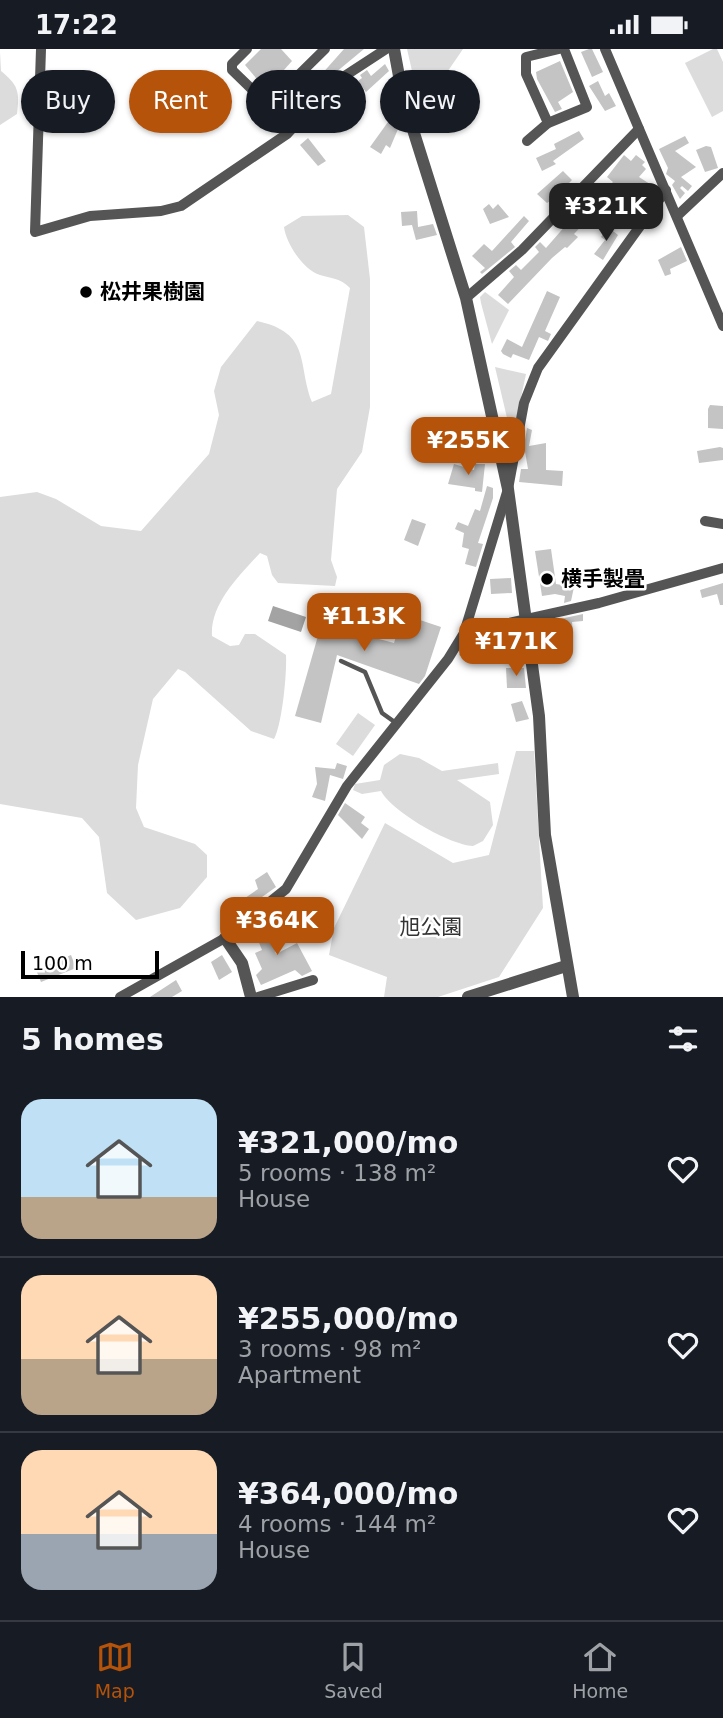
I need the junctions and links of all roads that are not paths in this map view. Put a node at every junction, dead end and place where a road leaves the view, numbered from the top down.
1 (41, 49) edge
2 (247, 49) edge
3 (325, 49) edge
4 (386, 49) edge
5 (394, 49) edge
6 (562, 49) edge
7 (605, 49) edge
8 (304, 70) edge
9 (246, 84) edge
10 (548, 123) junction
11 (639, 129) junction
12 (527, 141) dead end
13 (723, 173) edge
14 (666, 190) junction
15 (677, 216) junction
16 (467, 298) junction
17 (723, 325) edge
18 (508, 489) junction
19 (705, 521) dead end
20 (723, 524) edge
21 (723, 568) edge
22 (528, 619) junction
23 (464, 633) junction
24 (341, 661) dead end
25 (397, 724) junction
26 (225, 938) junction
27 (566, 966) junction
28 (313, 980) dead end
29 (120, 997) edge
30 (251, 997) edge
31 (257, 997) edge
32 (468, 997) edge
33 (573, 997) edge

1 - 4 street
2 - 9 street
3 - 8 street
5 - 16 street
6 - 10 street
6 - 10 street
7 - 11 street
10 - 12 street
11 - 14 street
11 - 16 street
13 - 15 street
14 - 15 street
14 - 18 street
15 - 17 street
16 - 18 street
18 - 22 street
18 - 23 street
19 - 20 street
21 - 22 street
22 - 23 street
22 - 27 street
23 - 25 street
24 - 25 lane
25 - 26 street
26 - 29 street
26 - 30 street
27 - 32 street
27 - 33 street
28 - 31 street

